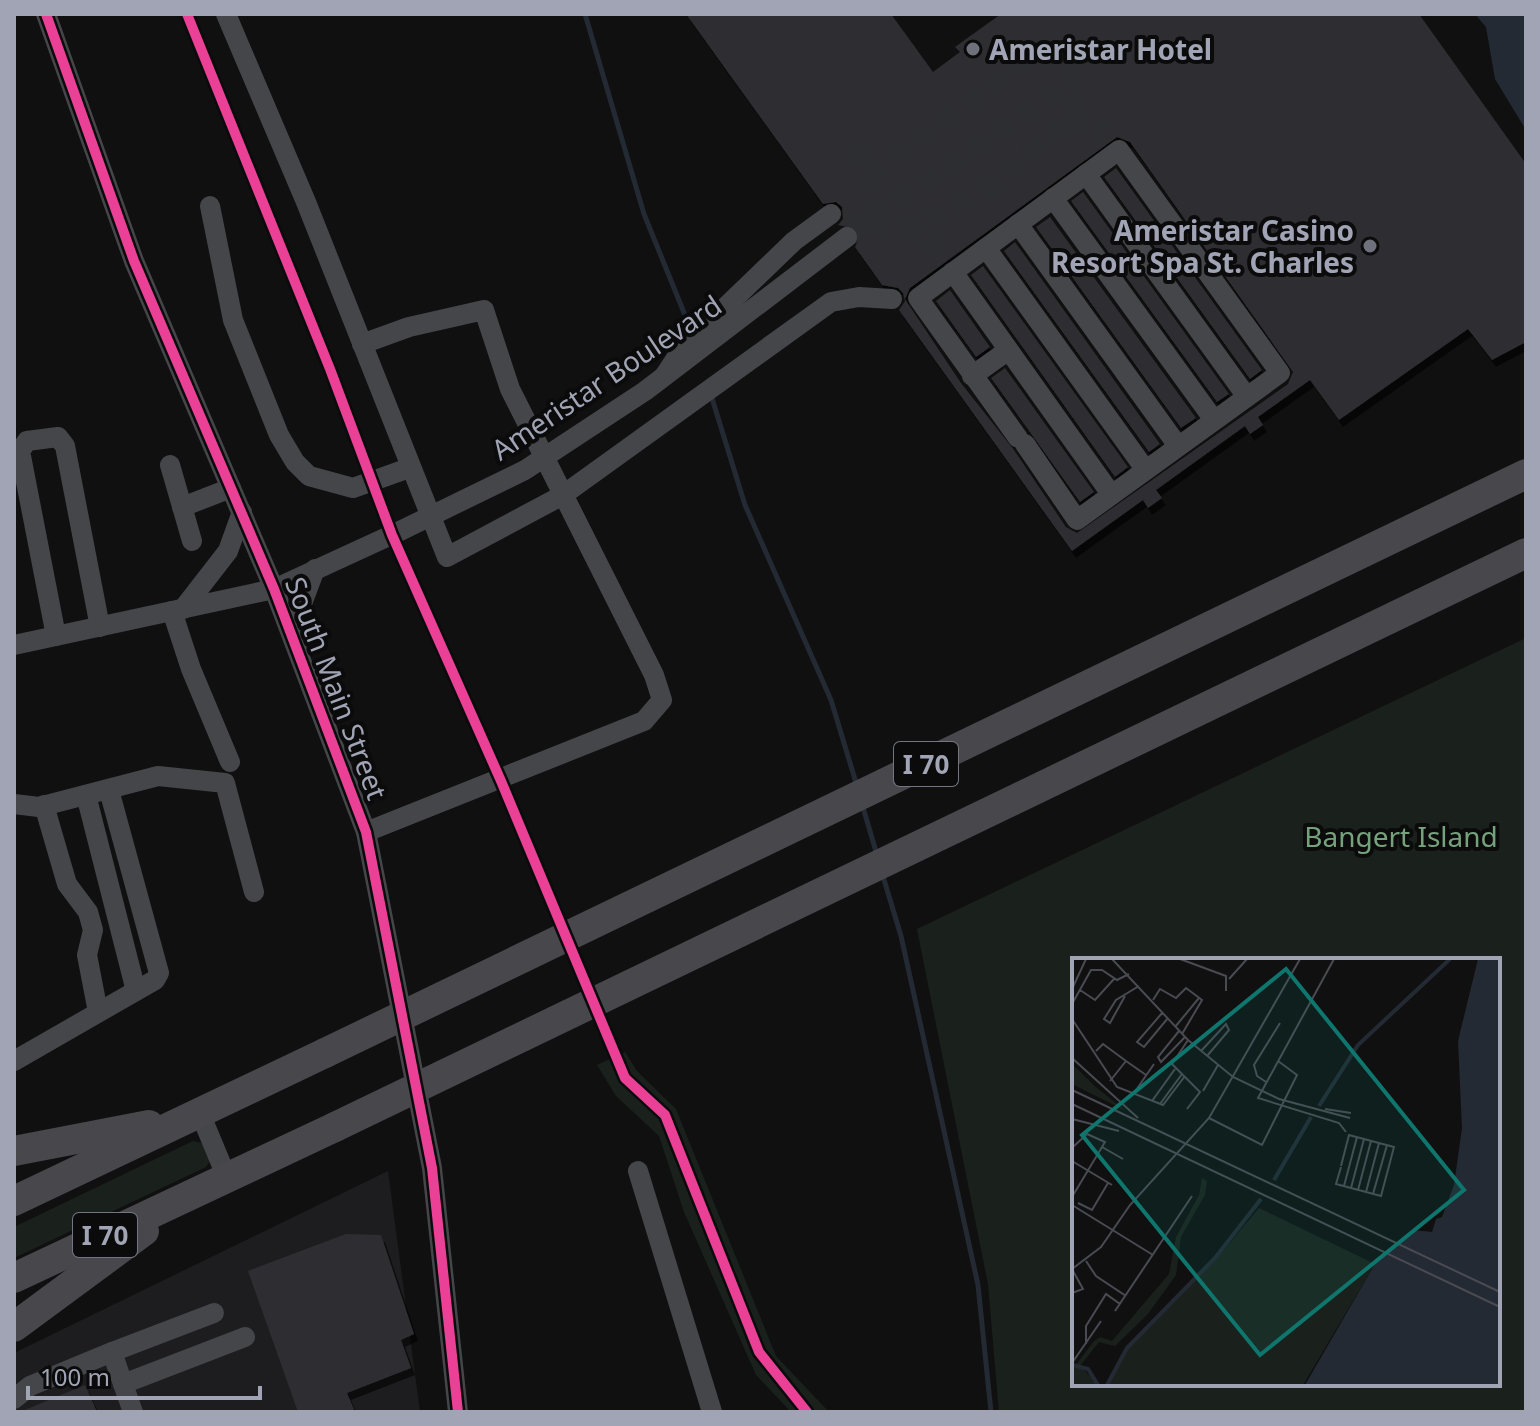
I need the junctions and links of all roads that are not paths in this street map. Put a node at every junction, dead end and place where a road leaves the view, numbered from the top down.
1 (46, 14) edge
2 (226, 14) edge
3 (1086, 174) junction
4 (1053, 198) junction
5 (210, 206) dead end
6 (831, 214) dead end
7 (1018, 224) junction
8 (847, 237) tunnel mouth
9 (986, 248) junction
10 (953, 272) junction
11 (892, 299) dead end
12 (362, 344) junction
13 (1007, 351) junction
14 (972, 376) junction
15 (664, 377) junction
16 (1247, 397) junction
17 (1214, 420) junction
18 (1178, 446) junction
19 (170, 465) dead end
20 (409, 468) junction
21 (1145, 469) junction
22 (1526, 474) edge
23 (231, 488) junction
24 (1111, 494) junction
25 (563, 495) junction
26 (182, 507) junction
27 (242, 512) junction
28 (192, 541) dead end
29 (1526, 553) edge
30 (318, 568) junction
31 (274, 589) junction
32 (178, 610) junction
33 (100, 627) junction
34 (291, 633) junction
35 (56, 636) junction
36 (14, 645) edge
37 (230, 762) dead end
38 (109, 790) junction
39 (86, 795) junction
40 (14, 804) edge
41 (44, 805) junction
42 (366, 832) junction
43 (254, 892) dead end
44 (136, 991) junction
45 (98, 1012) junction
46 (14, 1061) edge
47 (193, 1116) junction
48 (14, 1151) edge
49 (638, 1171) dead end
50 (227, 1178) junction
51 (196, 1192) junction
52 (14, 1201) edge
53 (14, 1278) edge
54 (214, 1313) dead end
55 (14, 1327) edge
56 (245, 1337) dead end
57 (112, 1352) junction
58 (123, 1384) junction
59 (14, 1399) edge
60 (133, 1412) edge
61 (458, 1412) edge
62 (712, 1412) edge

1 - 23 street, South Main Street
2 - 12 street
3 - 4 street
3 - 16 street
3 - 16 street
4 - 7 street
4 - 17 street
5 - 20 street
6 - 15 street
7 - 9 street
7 - 18 street
8 - 15 street, Ameristar Boulevard, bridge
9 - 10 street
9 - 21 street
10 - 13 street
10 - 14 street
11 - 25 street
12 - 20 street
12 - 25 street
13 - 14 street
13 - 24 street
14 - 24 street
15 - 30 street, Ameristar Boulevard, bridge
16 - 17 street
17 - 18 street
18 - 21 street
19 - 26 street
20 - 25 street
21 - 24 street
22 - 47 highway, I 70, bridge
23 - 26 street
23 - 27 street, South Main Street
25 - 42 street
26 - 28 street
27 - 31 street, South Main Street
27 - 32 street
29 - 50 highway, I 70, bridge
30 - 31 street, Ameristar Boulevard
30 - 34 street
31 - 32 street, Ameristar Boulevard
31 - 34 street, South Main Street
32 - 33 street, Ameristar Boulevard
32 - 37 street
33 - 35 street, Ameristar Boulevard
33 - 35 street
34 - 42 street, South Main Street
35 - 36 street, Ameristar Boulevard
38 - 39 street
38 - 43 street
38 - 44 street
39 - 41 street
39 - 44 street
40 - 41 street
41 - 45 street
42 - 61 street, South Main Street
44 - 45 street
45 - 46 street
47 - 48 highway
47 - 50 street
47 - 52 highway, I 70
49 - 62 street
50 - 51 highway, I 70
51 - 53 highway, I 70
51 - 55 highway
54 - 57 street
56 - 58 street
57 - 58 street
57 - 59 street
58 - 60 street

